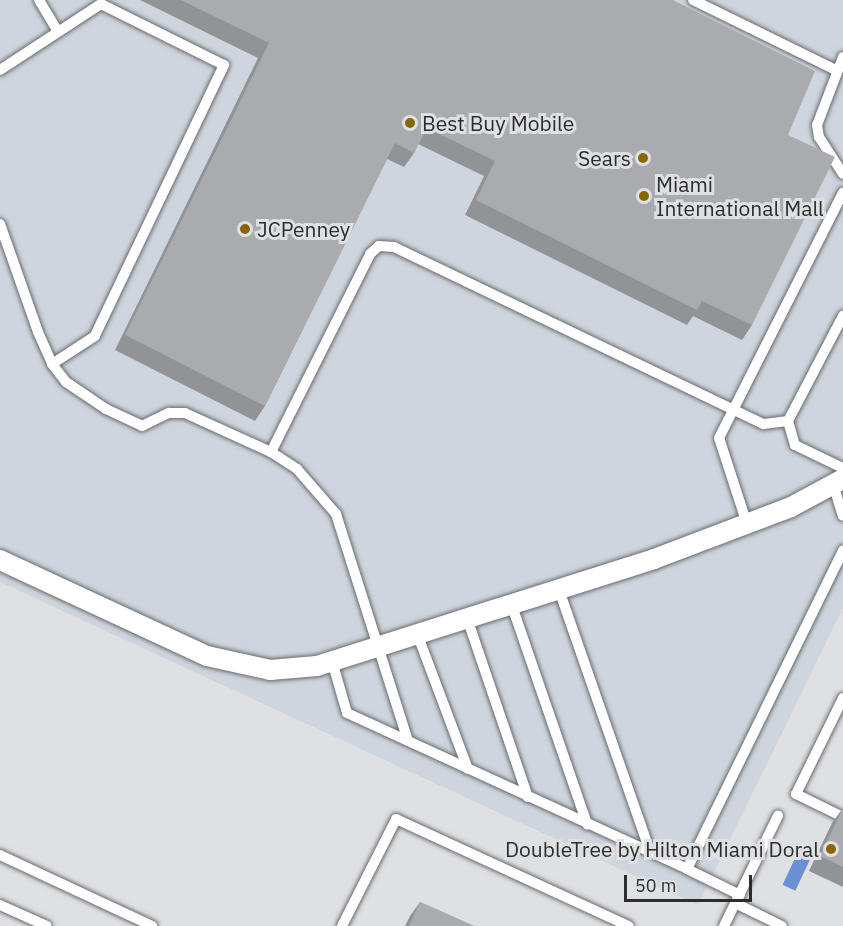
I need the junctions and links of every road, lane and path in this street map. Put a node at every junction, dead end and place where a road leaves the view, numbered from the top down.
1 (39, 0) edge
2 (693, 0) edge
3 (58, 32) junction
4 (843, 57) edge
5 (0, 70) edge
6 (836, 70) junction
7 (843, 174) edge
8 (843, 192) edge
9 (0, 224) edge
10 (843, 316) edge
11 (52, 364) junction
12 (732, 410) junction
13 (788, 422) junction
14 (271, 452) junction
15 (843, 468) edge
16 (838, 483) edge
17 (843, 516) edge
18 (747, 524) junction
19 (843, 550) edge
20 (0, 560) edge
21 (559, 590) junction
22 (513, 606) junction
23 (468, 621) junction
24 (418, 636) junction
25 (379, 647) junction
26 (332, 662) junction
27 (843, 698) edge
28 (408, 741) junction
29 (468, 769) junction
30 (528, 797) junction
31 (778, 816) dead end
32 (843, 817) edge
33 (587, 824) junction
34 (650, 852) junction
35 (0, 855) edge
36 (687, 869) junction
37 (738, 899) junction
38 (0, 905) edge
39 (47, 926) edge
40 (153, 926) edge
41 (342, 926) edge
42 (629, 926) edge
43 (724, 926) edge
44 (782, 926) edge

1 - 3 lane
2 - 6 lane
3 - 5 lane
3 - 11 lane
4 - 6 lane
6 - 7 lane
8 - 12 lane
9 - 11 lane
10 - 13 lane
11 - 14 lane
12 - 13 lane
12 - 14 lane
12 - 18 lane
13 - 15 lane
14 - 25 lane
16 - 17 lane
16 - 18 street
18 - 21 street
19 - 36 lane
20 - 26 street
21 - 22 street
21 - 34 lane
22 - 23 street
22 - 33 lane
23 - 24 street
23 - 30 lane
24 - 25 street
24 - 29 lane
25 - 26 street
25 - 28 lane
26 - 28 lane
27 - 32 lane
28 - 29 lane
29 - 30 lane
30 - 33 lane
31 - 37 lane
33 - 34 lane
34 - 36 lane
35 - 40 lane
36 - 37 lane
37 - 43 lane
37 - 44 lane
38 - 39 lane
41 - 42 lane

